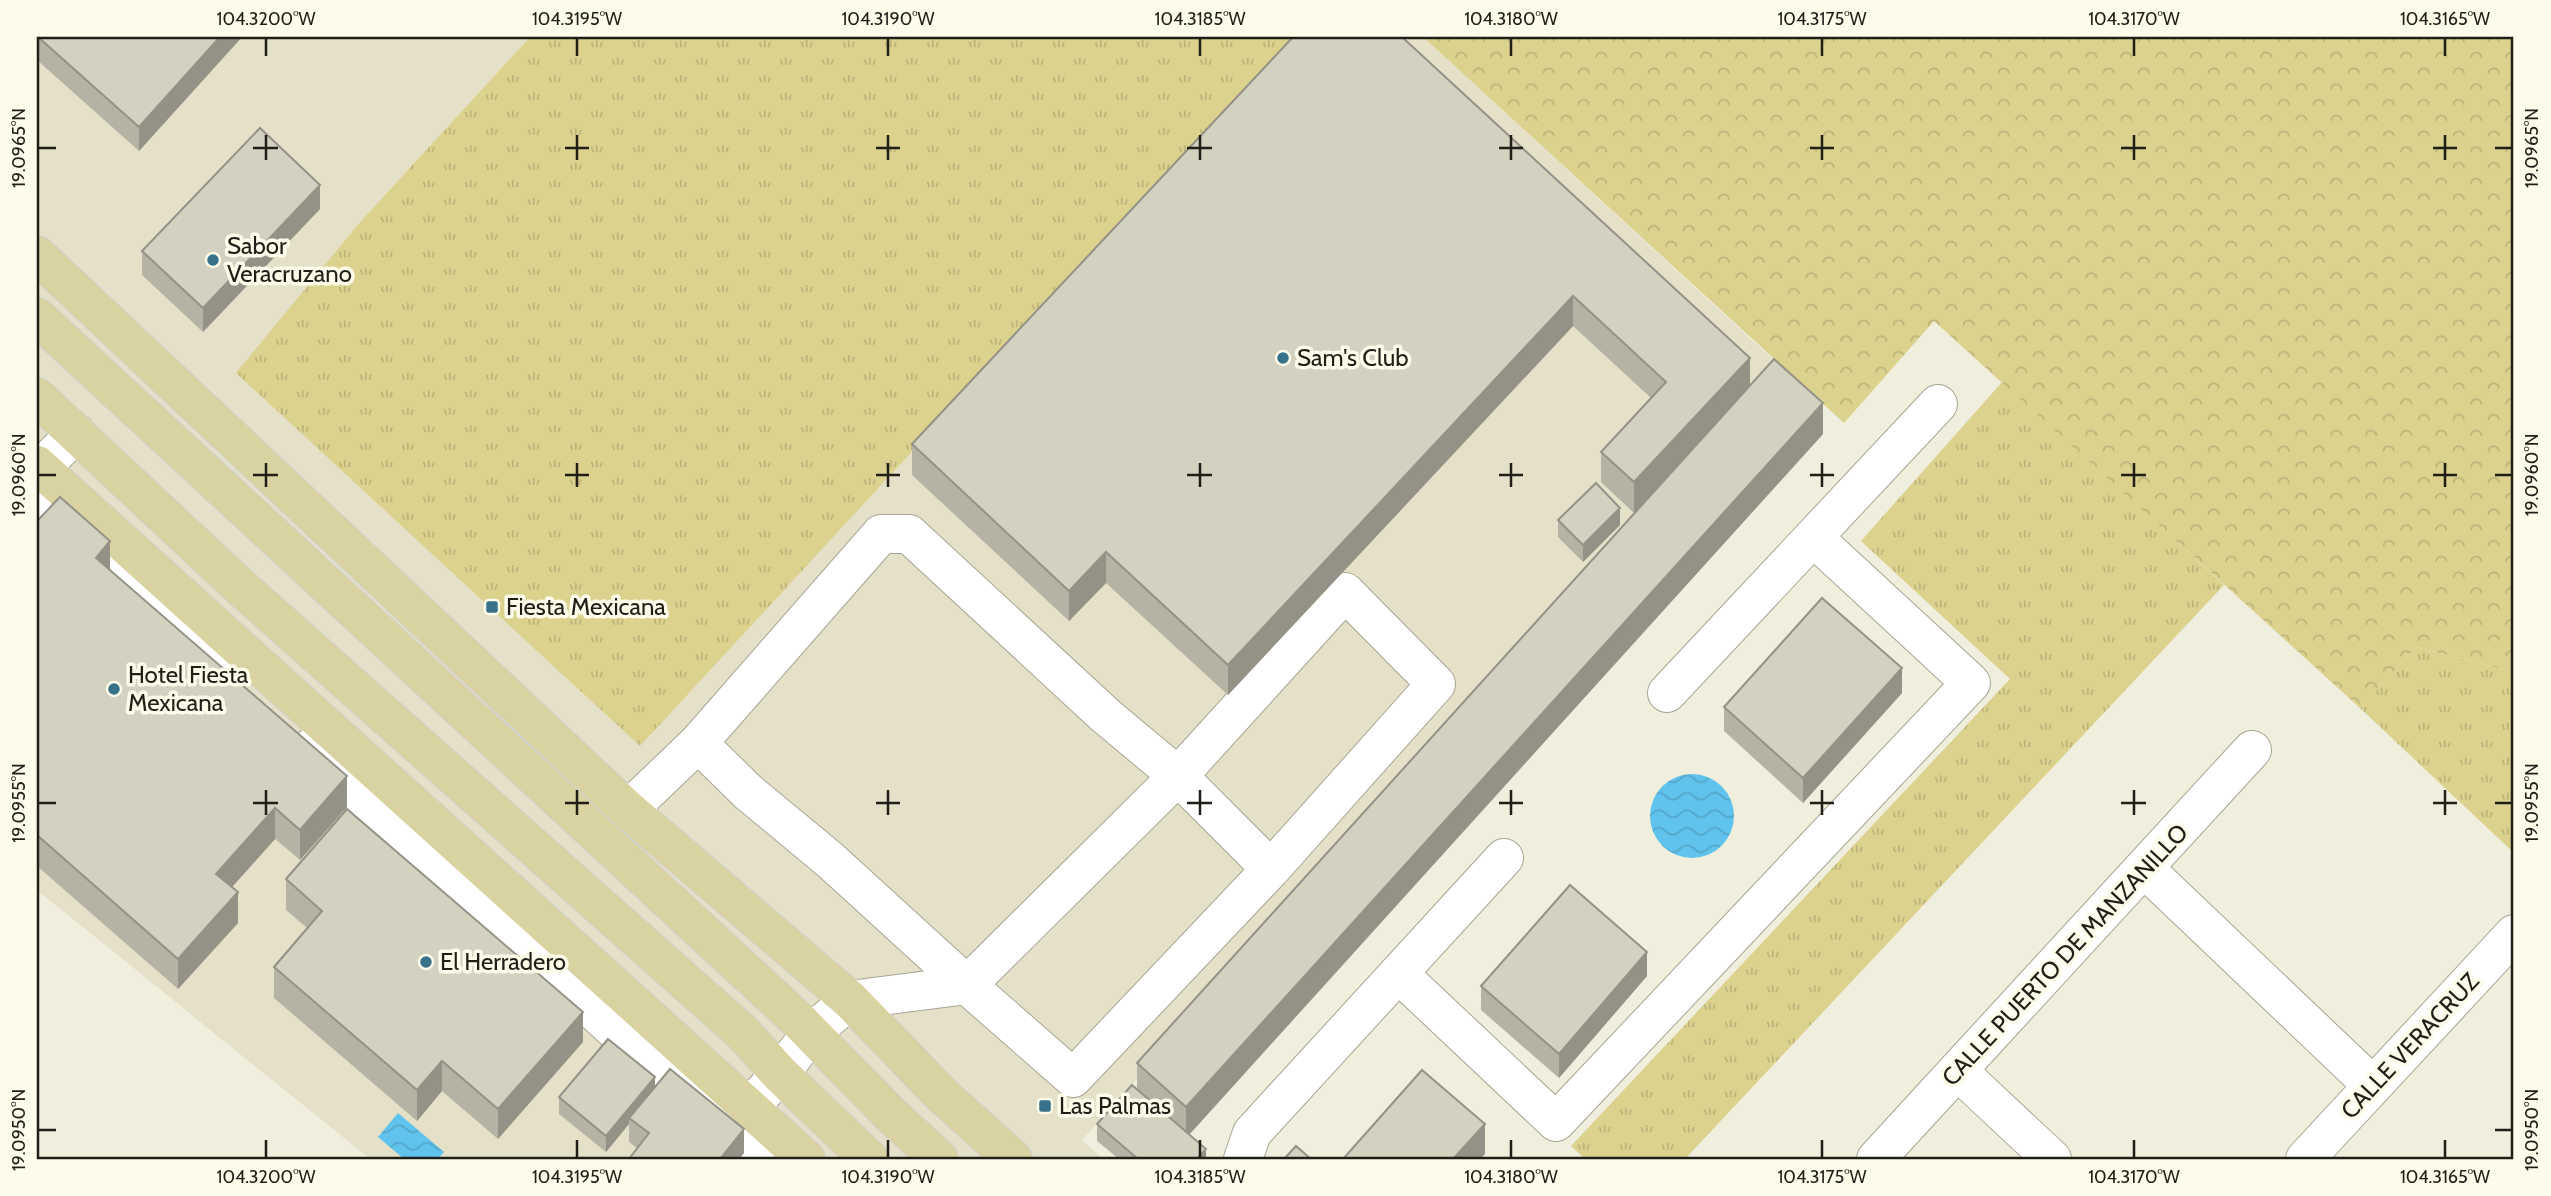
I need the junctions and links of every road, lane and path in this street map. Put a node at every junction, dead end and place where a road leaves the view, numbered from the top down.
1 (37, 255) edge
2 (37, 317) edge
3 (37, 397) edge
4 (1938, 404) dead end
5 (76, 433) junction
6 (38, 476) edge
7 (1813, 537) junction
8 (1667, 693) dead end
9 (698, 743) junction
10 (2252, 750) dead end
11 (1178, 776) junction
12 (628, 810) junction
13 (521, 835) junction
14 (1504, 858) dead end
15 (1270, 869) junction
16 (2145, 869) junction
17 (2514, 934) edge
18 (1399, 974) junction
19 (967, 985) junction
20 (850, 1000) junction
21 (810, 1034) junction
22 (687, 1054) junction
23 (1959, 1072) junction
24 (780, 1074) junction
25 (2373, 1086) junction
26 (750, 1107) junction
27 (755, 1159) edge
28 (806, 1159) edge
29 (869, 1159) edge
30 (939, 1159) edge
31 (1013, 1159) edge
32 (1243, 1159) edge
33 (1876, 1159) edge
34 (2052, 1159) edge
35 (2305, 1159) edge

1 - 12 main road
2 - 21 main road
3 - 5 main road
4 - 7 street
5 - 6 street
5 - 13 main road
6 - 22 main road
6 - 27 street
7 - 8 street
7 - 18 street
9 - 11 street
9 - 12 street
9 - 19 street
10 - 16 street, CALLE PUERTO DE MANZANILLO
11 - 15 street
11 - 15 street
11 - 19 street
12 - 20 main road
13 - 22 main road
13 - 24 main road
14 - 18 street
15 - 19 street
16 - 23 street, CALLE PUERTO DE MANZANILLO
16 - 25 street
17 - 25 street, CALLE VERACRUZ
18 - 32 street
19 - 20 street
20 - 21 street
20 - 31 main road
21 - 24 street
21 - 30 main road
22 - 26 main road
23 - 33 street, CALLE PUERTO DE MANZANILLO
23 - 34 street
24 - 26 street
24 - 29 main road
25 - 35 street, CALLE VERACRUZ
26 - 28 main road

